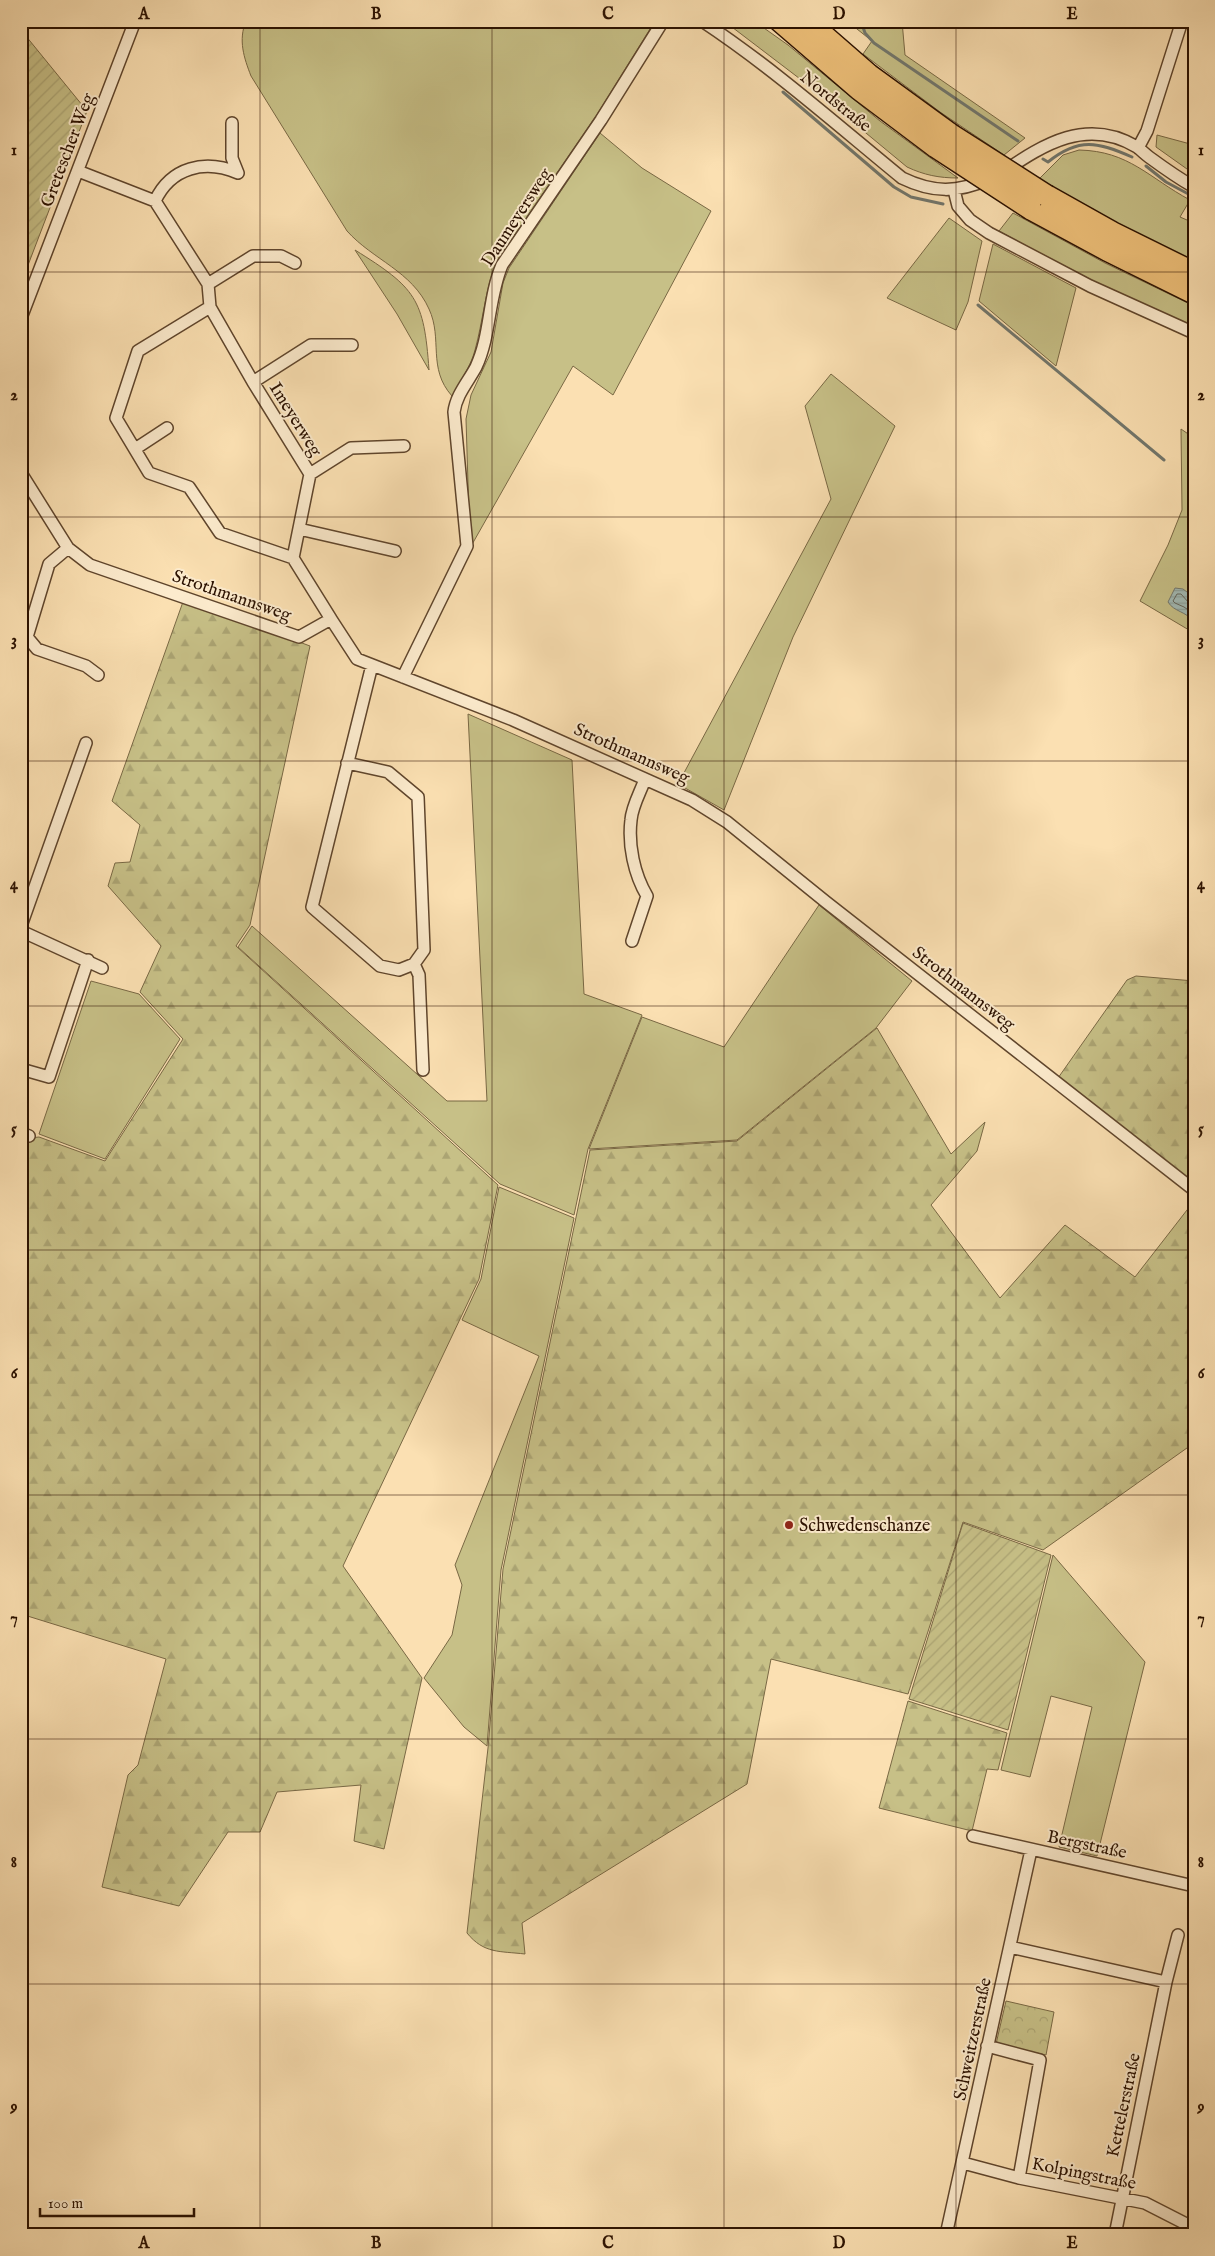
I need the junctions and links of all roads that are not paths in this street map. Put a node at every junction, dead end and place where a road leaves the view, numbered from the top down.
1 (134, 21) edge
2 (663, 21) edge
3 (702, 21) edge
4 (780, 21) edge
5 (807, 21) edge
6 (1182, 21) edge
7 (232, 122) dead end
8 (943, 141) junction
9 (1138, 148) junction
10 (78, 171) junction
11 (1194, 187) edge
12 (954, 190) junction
13 (155, 201) junction
14 (1039, 203) junction
15 (295, 263) dead end
16 (1194, 273) edge
17 (208, 284) junction
18 (1194, 293) edge
19 (210, 307) junction
20 (21, 318) edge
21 (1194, 333) edge
22 (352, 345) dead end
23 (253, 382) junction
24 (167, 428) dead end
25 (404, 446) dead end
26 (135, 449) junction
27 (21, 473) edge
28 (310, 474) junction
29 (299, 529) junction
30 (68, 548) junction
31 (395, 551) dead end
32 (293, 558) junction
33 (331, 619) junction
34 (372, 665) junction
35 (98, 675) dead end
36 (403, 677) junction
37 (86, 743) dead end
38 (347, 763) junction
39 (645, 779) junction
40 (21, 926) edge
41 (21, 931) edge
42 (632, 941) dead end
43 (88, 960) junction
44 (414, 964) junction
45 (102, 968) dead end
46 (21, 1069) edge
47 (423, 1070) dead end
48 (1194, 1190) edge
49 (973, 1836) dead end
50 (1031, 1850) junction
51 (1194, 1886) edge
52 (1178, 1935) dead end
53 (1010, 1947) junction
54 (1166, 1982) junction
55 (987, 2046) junction
56 (963, 2163) junction
57 (1019, 2178) junction
58 (1122, 2199) junction
59 (1194, 2228) edge
60 (946, 2235) edge
61 (1114, 2235) edge

1 - 10 street, Gretescher Weg
2 - 36 street, Daumeyersweg
3 - 12 street, Nordstraße
4 - 8 highway
5 - 8 highway
6 - 9 street
7 - 13 street
8 - 14 highway, bridge
9 - 11 street, Nordstraße
9 - 12 street, Nordstraße
10 - 13 street
10 - 20 street, Gretescher Weg
12 - 21 street
13 - 17 street, Imeyerweg
14 - 16 highway
14 - 18 highway
15 - 17 street
17 - 19 street, Imeyerweg
19 - 23 street, Imeyerweg
19 - 26 street
22 - 23 street, Imeyerweg
23 - 28 street, Imeyerweg
24 - 26 street
25 - 28 street, Imeyerweg
26 - 32 street
27 - 30 street, Strothmannsweg
28 - 29 street, Imeyerweg
29 - 31 street
29 - 32 street, Imeyerweg
30 - 33 street, Strothmannsweg
30 - 35 street
32 - 33 street
33 - 34 street, Strothmannsweg
34 - 36 street, Strothmannsweg
34 - 38 street
36 - 39 street, Strothmannsweg
37 - 40 street
38 - 44 street
38 - 44 street
39 - 42 street
39 - 48 street, Strothmannsweg
41 - 43 street
43 - 45 street
43 - 46 street
44 - 47 street
49 - 50 street, Bergstraße
50 - 51 street, Bergstraße
50 - 53 street, Schweitzerstraße
52 - 54 street, Kettelerstraße
53 - 54 street
53 - 55 street, Schweitzerstraße
54 - 58 street, Kettelerstraße
55 - 56 street, Schweitzerstraße
55 - 57 street
56 - 57 street, Kolpingstraße
56 - 60 street, Schweitzerstraße
57 - 58 street, Kolpingstraße
58 - 59 street, Kolpingstraße
58 - 61 street, Kettelerstraße

